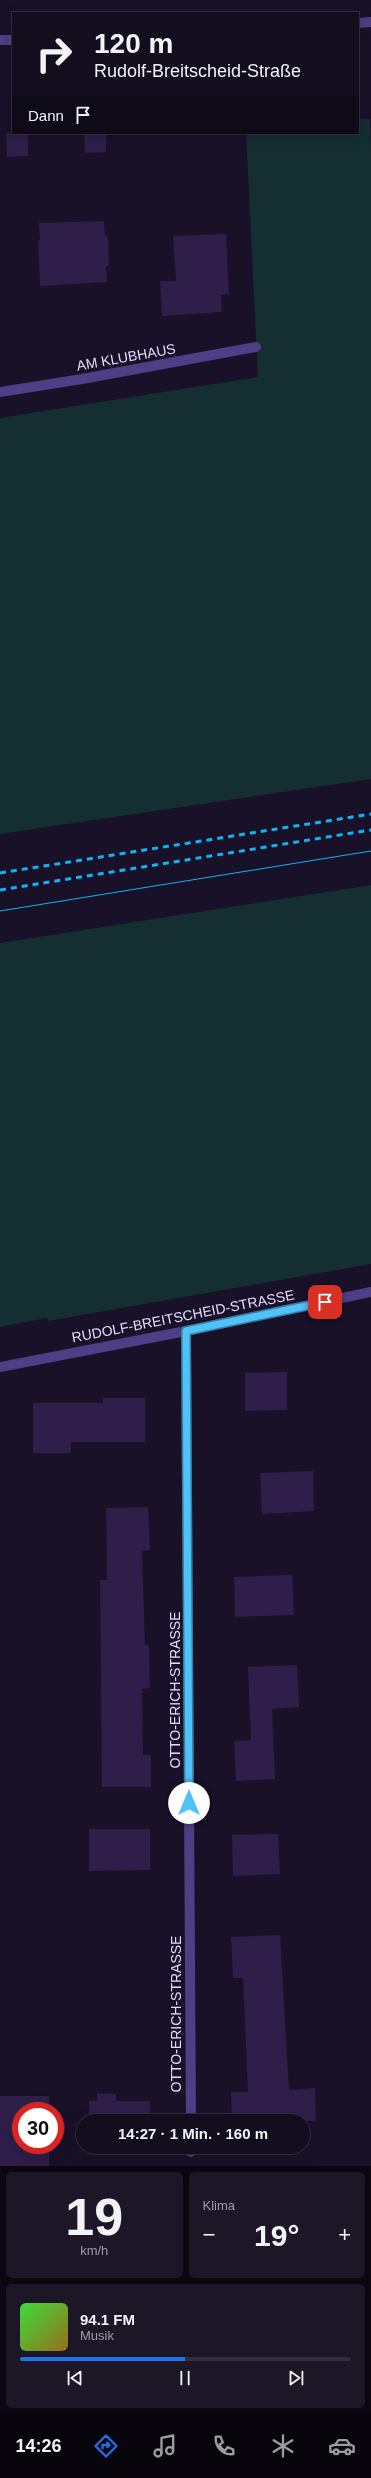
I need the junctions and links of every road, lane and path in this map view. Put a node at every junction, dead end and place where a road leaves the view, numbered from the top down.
1 (371, 22) edge
2 (359, 23) edge
3 (0, 40) edge
4 (12, 40) edge
5 (256, 347) dead end
6 (0, 392) edge
7 (371, 1292) edge
8 (186, 1331) junction
9 (0, 1367) edge
10 (191, 2114) edge

1 - 2 street
3 - 4 street
5 - 6 street, AM KLUBHAUS
7 - 8 street, RUDOLF-BREITSCHEID-STRASSE
8 - 9 street, RUDOLF-BREITSCHEID-STRASSE
8 - 10 street, OTTO-ERICH-STRASSE

